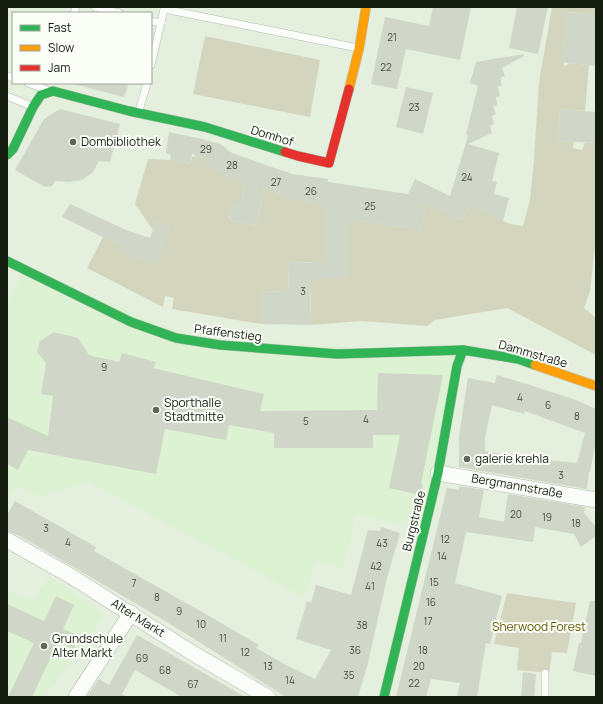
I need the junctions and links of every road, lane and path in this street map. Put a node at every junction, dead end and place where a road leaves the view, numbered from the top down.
1 (95, 7) edge
2 (366, 7) edge
3 (115, 12) edge
4 (152, 21) edge
5 (161, 24) junction
6 (358, 49) junction
7 (152, 61) edge
8 (31, 84) edge
9 (146, 84) edge
10 (53, 92) junction
11 (7, 96) edge
12 (33, 107) junction
13 (139, 114) junction
14 (7, 155) edge
15 (7, 262) edge
16 (463, 350) junction
17 (596, 386) edge
18 (438, 473) junction
19 (596, 500) edge
20 (7, 540) edge
21 (131, 613) junction
22 (545, 673) dead end
23 (76, 697) edge
24 (268, 697) edge
25 (384, 697) edge
26 (544, 697) edge

1 - 3 lane
2 - 6 street, Domhof
4 - 5 lane
5 - 6 lane
5 - 7 lane
6 - 13 street, Domhof
8 - 10 lane, Domhof
9 - 13 lane
10 - 12 street
10 - 13 street, Domhof
11 - 12 lane
12 - 14 street
15 - 16 street, Pfaffenstieg
16 - 17 street, Dammstraße
16 - 18 street, Burgstraße
18 - 19 street, Bergmannstraße
18 - 25 street, Burgstraße
20 - 21 street, Alter Markt
21 - 23 street
21 - 24 street, Alter Markt
22 - 26 lane

